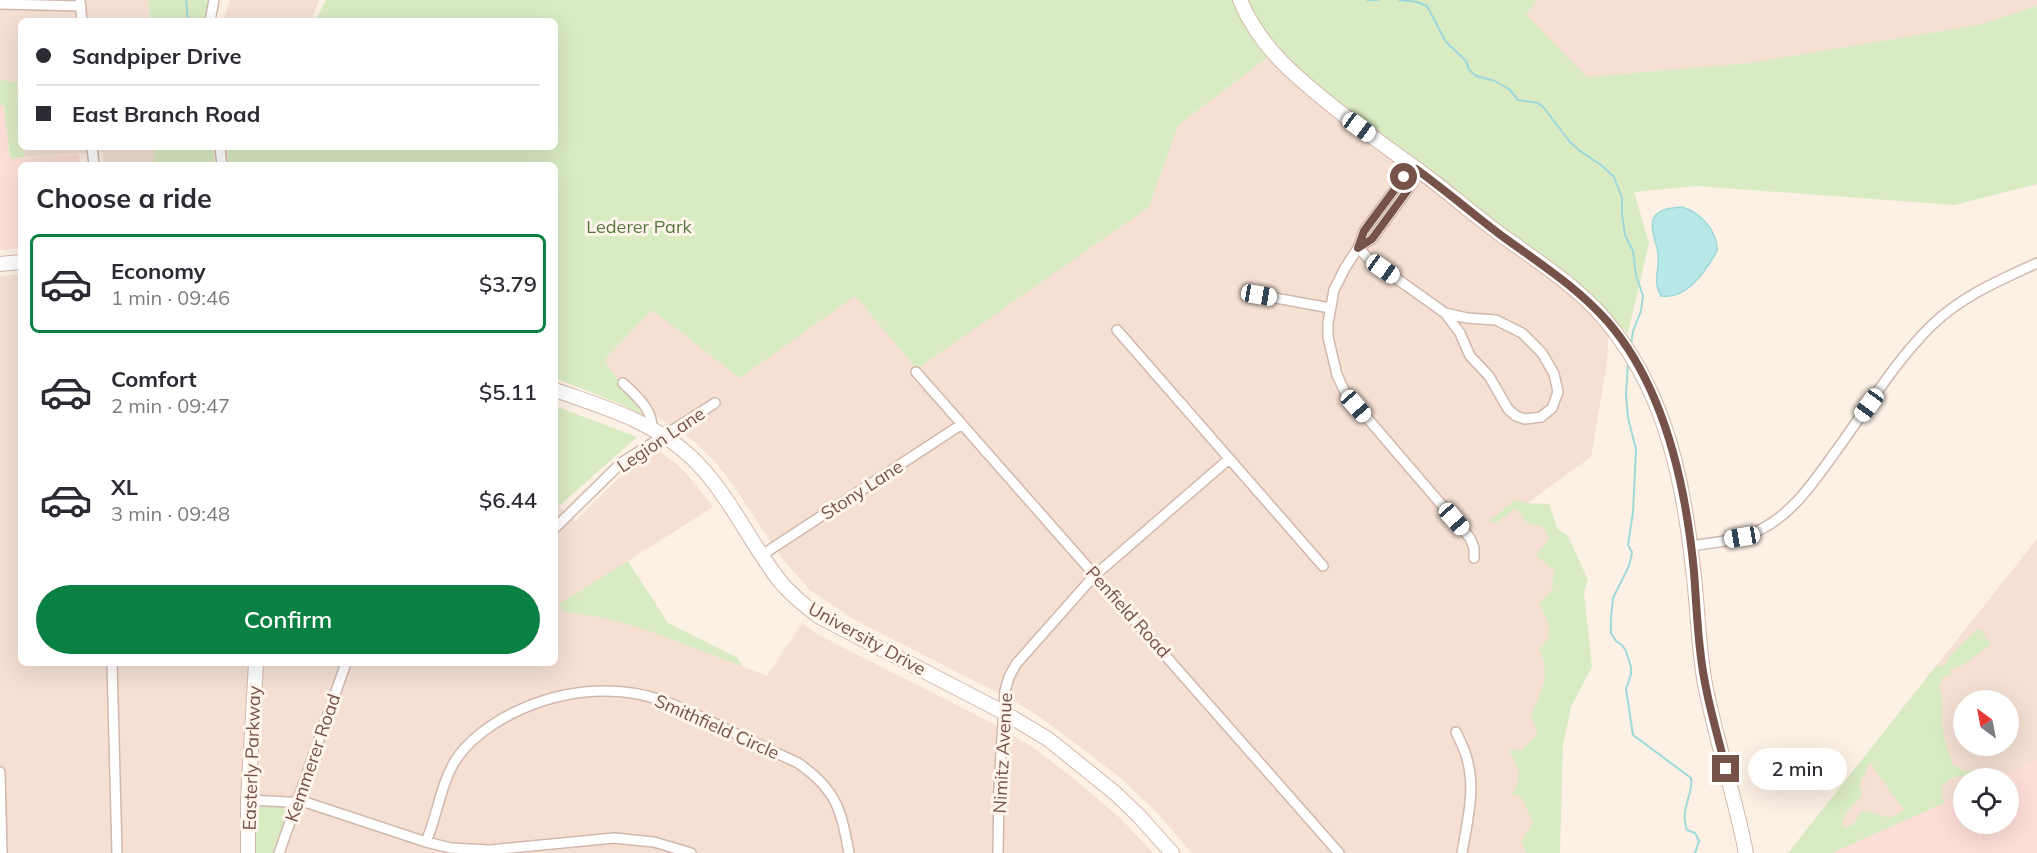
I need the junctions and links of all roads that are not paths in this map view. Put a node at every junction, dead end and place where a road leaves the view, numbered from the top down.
1 (214, 0) edge
2 (1240, 0) edge
3 (80, 3) edge
4 (0, 4) edge
5 (82, 18) edge
6 (211, 18) edge
7 (1416, 169) junction
8 (1358, 248) junction
9 (18, 262) edge
10 (2037, 262) edge
11 (0, 264) edge
12 (1259, 295) dead end
13 (1330, 308) junction
14 (1445, 313) junction
15 (1468, 318) junction
16 (1118, 330) dead end
17 (1465, 344) junction
18 (916, 372) dead end
19 (623, 383) dead end
20 (558, 391) edge
21 (716, 403) dead end
22 (962, 424) junction
23 (658, 432) junction
24 (1229, 459) junction
25 (558, 525) edge
26 (1690, 546) junction
27 (762, 555) junction
28 (1474, 558) dead end
29 (1323, 566) dead end
30 (1094, 576) junction
31 (112, 666) edge
32 (256, 666) edge
33 (345, 666) edge
34 (1003, 712) junction
35 (1456, 732) dead end
36 (0, 771) edge
37 (248, 800) junction
38 (297, 802) junction
39 (426, 842) junction
40 (2, 853) edge
41 (117, 853) edge
42 (248, 853) edge
43 (279, 853) edge
44 (691, 853) edge
45 (849, 853) edge
46 (998, 853) edge
47 (1172, 853) edge
48 (1340, 853) edge
49 (1462, 853) edge
50 (1746, 853) edge

1 - 6 street
2 - 7 main road
3 - 4 street
3 - 5 street
7 - 8 street
7 - 26 main road
8 - 13 street
8 - 14 street
9 - 11 main road
10 - 26 street
12 - 13 street
13 - 28 street
14 - 15 street
14 - 17 street
15 - 17 street
15 - 17 street
16 - 24 street
18 - 22 street, Penfield Road
19 - 23 street
20 - 23 main road, University Drive
21 - 23 street, Legion Lane
22 - 27 street, Stony Lane
22 - 30 street, Penfield Road
23 - 25 street, Legion Lane
23 - 27 main road, University Drive
24 - 29 street
24 - 30 street, Nimitz Avenue
26 - 50 main road
27 - 34 main road, University Drive
30 - 34 street, Nimitz Avenue
30 - 48 street, Penfield Road
31 - 41 street
32 - 37 main road, Easterly Parkway
33 - 38 street, Kemmerer Road
34 - 46 street, Nimitz Avenue
34 - 47 main road, University Drive
35 - 49 street
36 - 40 street
37 - 38 street
37 - 42 main road, Easterly Parkway
38 - 39 street
38 - 43 street, Kemmerer Road
39 - 44 street
39 - 45 street, Smithfield Circle

